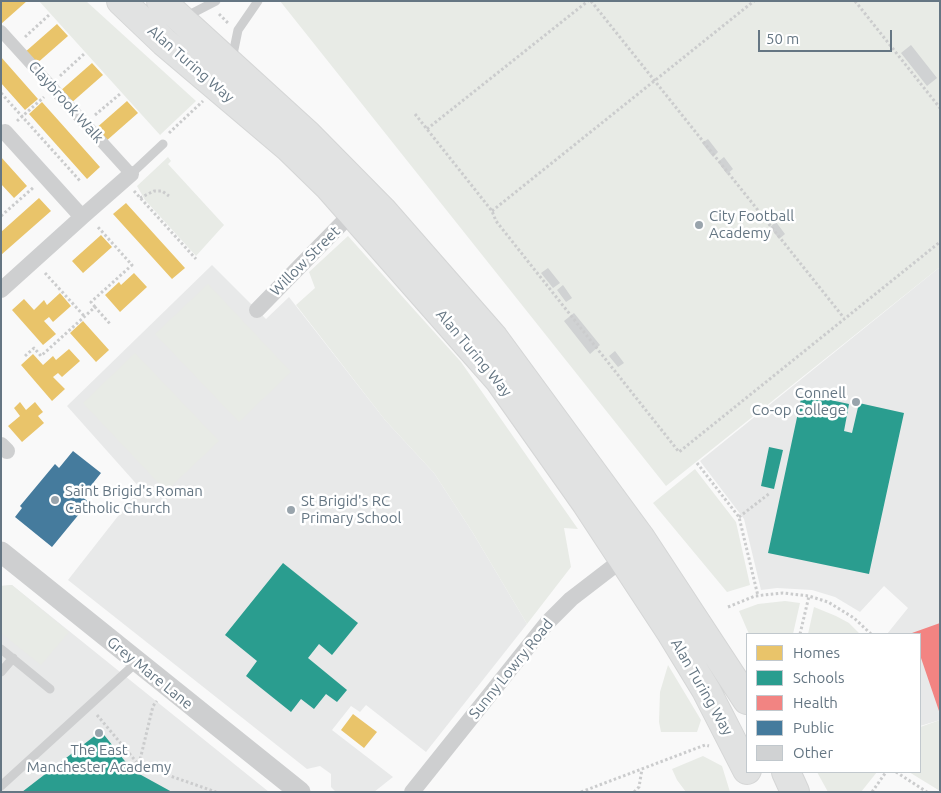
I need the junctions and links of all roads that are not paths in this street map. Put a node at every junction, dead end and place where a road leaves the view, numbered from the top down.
1 (121, 1) edge
2 (161, 1) edge
3 (216, 1) edge
4 (258, 1) edge
5 (181, 19) junction
6 (1, 31) edge
7 (224, 76) junction
8 (3, 133) edge
9 (163, 144) road end
10 (127, 177) junction
11 (353, 212) junction
12 (84, 215) junction
13 (1, 290) edge
14 (257, 310) dead end
15 (2, 554) edge
16 (623, 559) junction
17 (1, 649) edge
18 (13, 658) junction
19 (137, 662) junction
20 (1, 672) edge
21 (50, 688) dead end
22 (746, 698) edge
23 (746, 767) edge
24 (749, 773) edge
25 (786, 773) edge
26 (1, 786) edge
27 (300, 792) edge
28 (412, 792) edge
29 (757, 792) edge
30 (795, 792) edge

1 - 7 highway, Alan Turing Way
2 - 5 highway, Alan Turing Way
3 - 5 lane
4 - 7 lane
5 - 7 highway, Alan Turing Way
6 - 10 street, Claybrook Walk
7 - 11 highway, Alan Turing Way
7 - 22 highway, Alan Turing Way
8 - 12 street
9 - 10 lane
10 - 12 street
11 - 14 street, Willow Street
11 - 16 highway, Alan Turing Way
12 - 13 street
15 - 19 street, Grey Mare Lane
16 - 23 highway, Alan Turing Way
16 - 28 street, Sunny Lowry Road
17 - 18 lane
18 - 20 lane
18 - 21 lane
19 - 26 lane
19 - 27 street, Grey Mare Lane
24 - 29 highway, Alan Turing Way
25 - 30 highway

